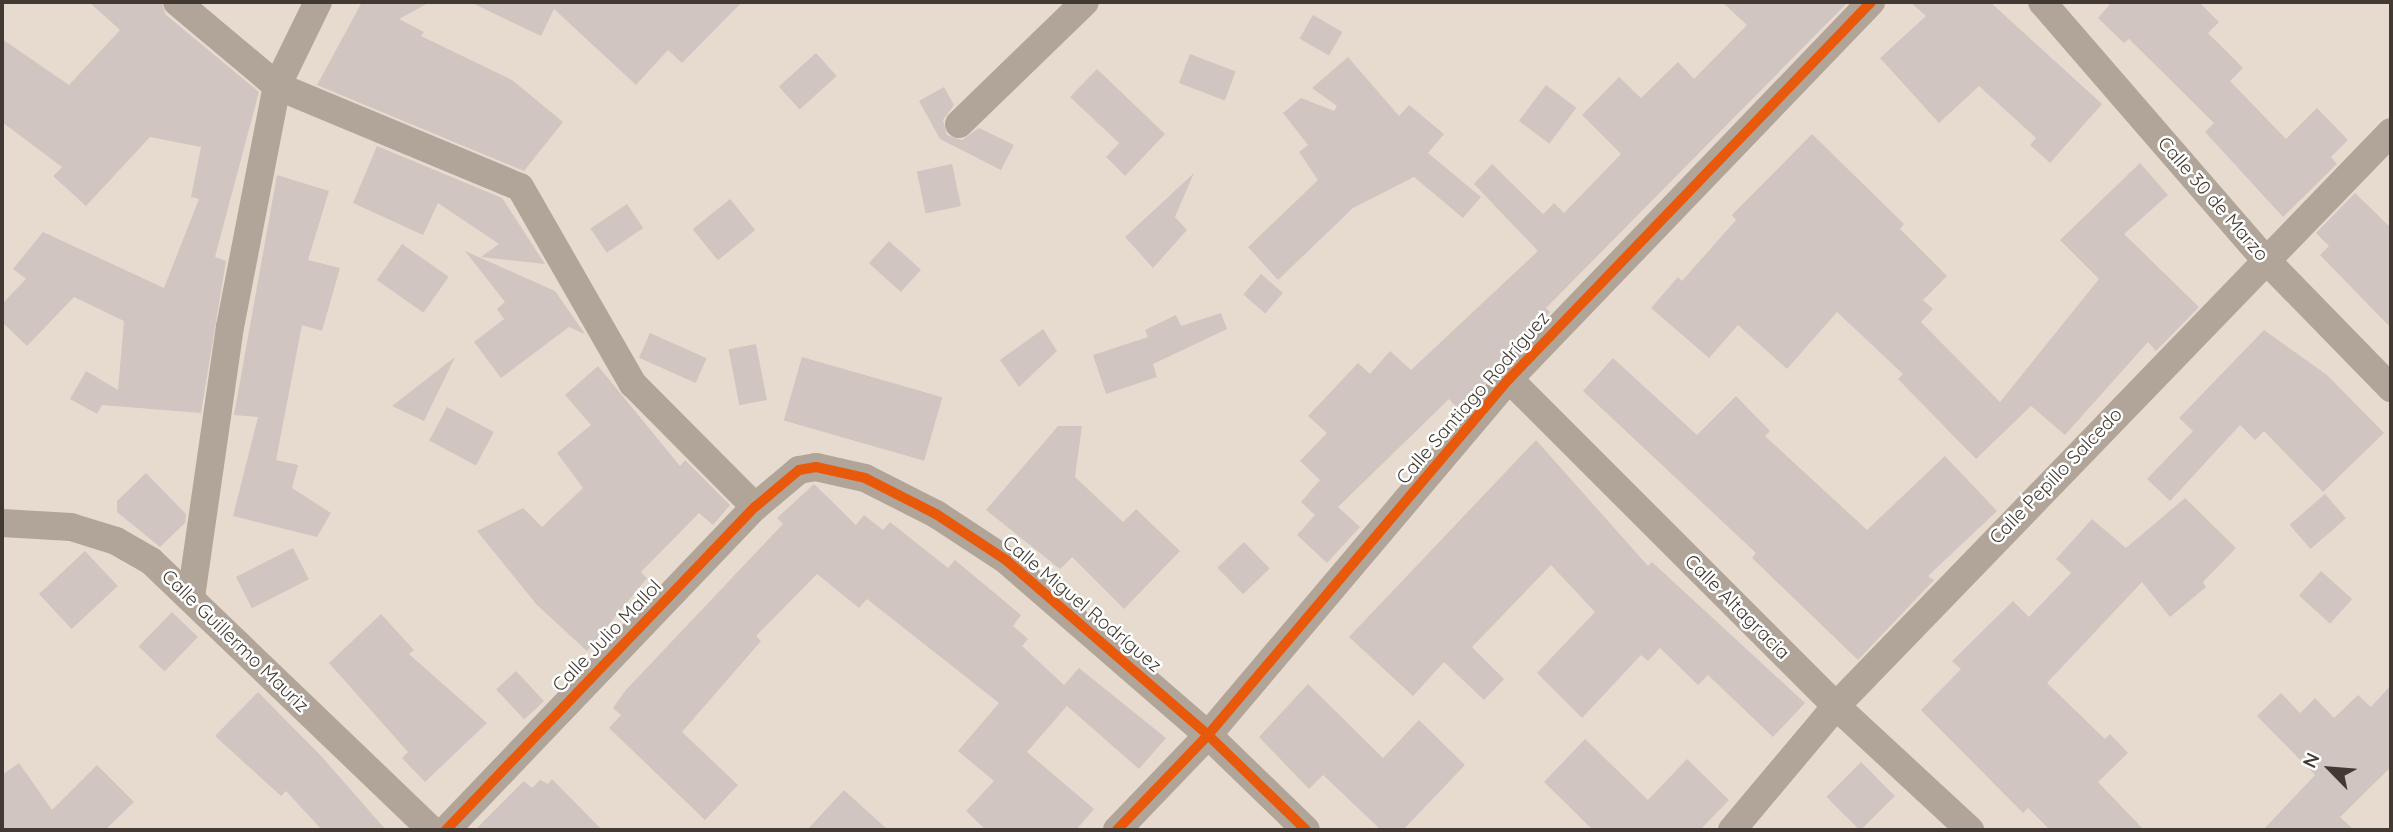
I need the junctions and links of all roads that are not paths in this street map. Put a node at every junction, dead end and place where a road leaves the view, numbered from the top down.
1 (177, 2) edge
2 (318, 2) edge
3 (1085, 2) edge
4 (1871, 2) edge
5 (2042, 2) edge
6 (277, 86) junction
7 (959, 124) dead end
8 (2391, 132) edge
9 (2264, 258) junction
10 (1509, 379) junction
11 (2391, 388) edge
12 (799, 470) joint
13 (755, 507) junction
14 (2, 523) edge
15 (191, 597) junction
16 (1836, 706) junction
17 (1208, 735) junction
18 (432, 830) edge
19 (446, 830) edge
20 (1118, 830) edge
21 (1306, 830) edge
22 (1732, 830) edge
23 (1970, 830) edge

1 - 6 street
2 - 6 street
3 - 7 street
4 - 10 street, Calle Santiago Rodríguez
5 - 9 street, Calle 30 de Marzo
6 - 13 street
6 - 15 street
8 - 9 street, Calle Pepillo Salcedo
9 - 11 street, Calle 30 de Marzo
9 - 16 street, Calle Pepillo Salcedo
10 - 16 street, Calle Altagracia
10 - 17 street, Calle Santiago Rodríguez
12 - 13 street, Calle Julio Mallol
12 - 17 street, Calle Miguel Rodríguez
13 - 19 street, Calle Julio Mallol
14 - 15 street, Calle Guillermo Mauriz
15 - 18 street, Calle Guillermo Mauriz
16 - 22 street, Calle Pepillo Salcedo
16 - 23 street, Calle Altagracia
17 - 20 street, Calle Santiago Rodríguez
17 - 21 street, Calle Miguel Rodríguez

